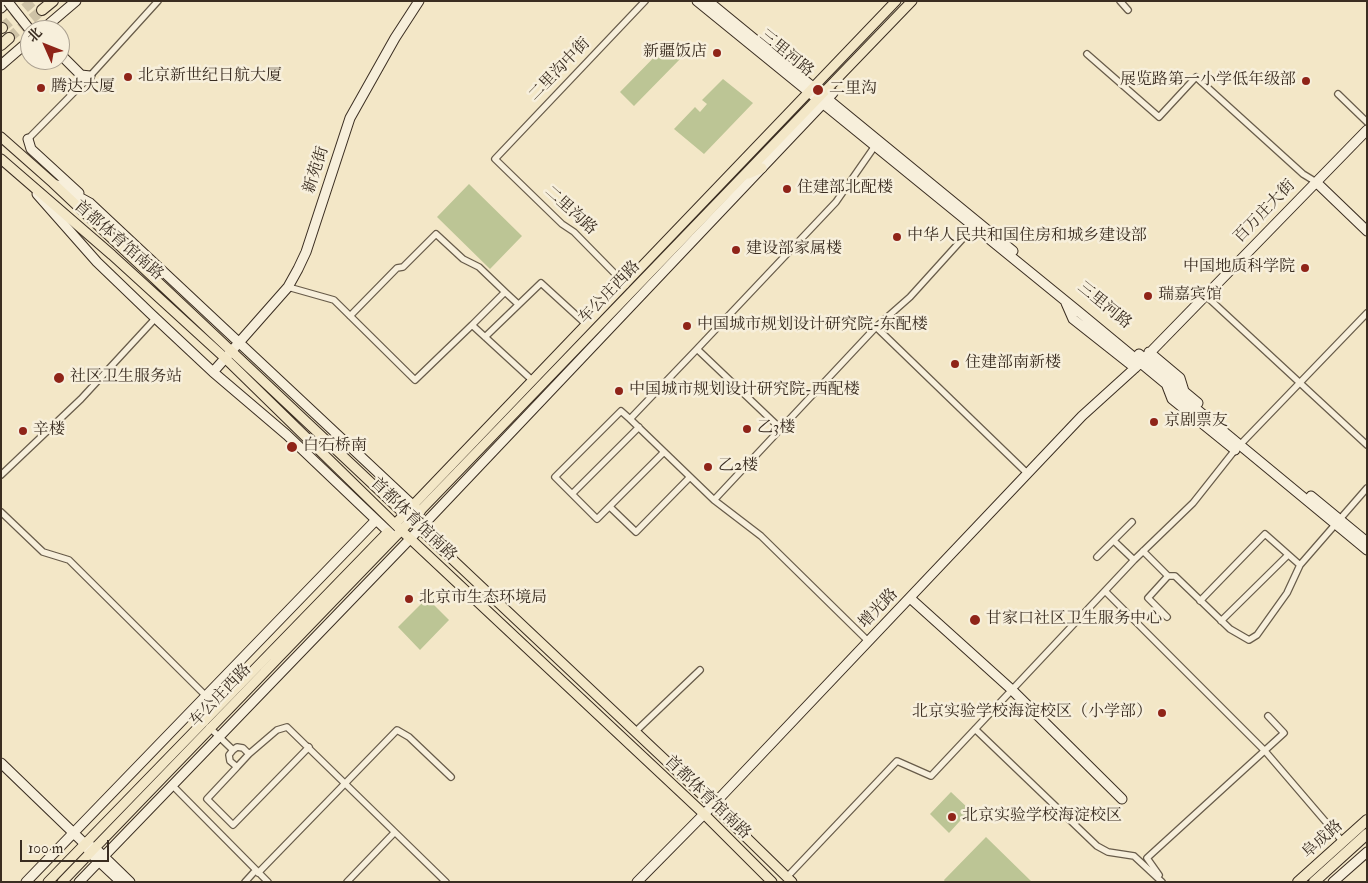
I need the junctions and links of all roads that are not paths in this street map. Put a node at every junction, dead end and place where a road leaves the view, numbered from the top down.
1 (53, 1) edge
2 (76, 1) edge
3 (158, 1) edge
4 (419, 1) edge
5 (645, 1) edge
6 (697, 1) edge
7 (708, 1) edge
8 (896, 1) edge
9 (912, 1) edge
10 (1120, 1) edge
11 (8, 2) edge
12 (1, 8) edge
13 (42, 10) tunnel mouth
14 (1128, 10) dead end
15 (22, 20) edge
16 (54, 20) edge
17 (20, 49) edge
18 (1087, 54) dead end
19 (70, 64) edge
20 (1, 66) edge
21 (90, 76) junction
22 (1338, 94) dead end
23 (821, 96) junction
24 (1367, 122) edge
25 (1367, 130) edge
26 (1, 137) edge
27 (28, 139) joint
28 (877, 143) junction
29 (1, 159) edge
30 (495, 159) joint
31 (762, 168) junction
32 (744, 176) junction
33 (1316, 182) junction
34 (53, 183) junction
35 (28, 184) junction
36 (90, 203) junction
37 (973, 227) junction
38 (1367, 232) edge
39 (626, 285) junction
40 (288, 287) junction
41 (505, 292) junction
42 (1205, 295) junction
43 (518, 304) junction
44 (1367, 313) edge
45 (350, 316) junction
46 (152, 322) dead end
47 (472, 324) junction
48 (587, 325) junction
49 (876, 327) junction
50 (485, 337) junction
51 (238, 343) junction
52 (697, 349) junction
53 (232, 351) junction
54 (225, 358) junction
55 (1142, 360) junction
56 (212, 372) junction
57 (532, 381) junction
58 (1302, 382) junction
59 (630, 419) junction
60 (639, 427) junction
61 (782, 430) junction
62 (1367, 445) edge
63 (1240, 446) junction
64 (664, 452) junction
65 (1028, 474) junction
66 (1, 475) edge
67 (690, 477) junction
68 (1367, 488) edge
69 (572, 494) junction
70 (714, 500) junction
71 (610, 507) junction
72 (416, 509) junction
73 (1, 512) edge
74 (408, 518) junction
75 (376, 520) junction
76 (1132, 522) dead end
77 (1336, 522) junction
78 (398, 527) junction
79 (419, 529) junction
80 (391, 535) junction
81 (410, 538) junction
82 (1114, 541) junction
83 (1367, 542) edge
84 (1367, 550) edge
85 (1143, 551) junction
86 (1288, 555) junction
87 (1097, 557) dead end
88 (1134, 560) junction
89 (1300, 565) junction
90 (1168, 576) junction
91 (1105, 591) junction
92 (910, 598) junction
93 (1200, 600) junction
94 (1167, 617) dead end
95 (1221, 620) junction
96 (868, 641) junction
97 (700, 670) dead end
98 (1012, 689) junction
99 (208, 698) junction
100 (1268, 716) dead end
101 (207, 726) junction
102 (975, 729) junction
103 (636, 732) junction
104 (219, 737) junction
105 (309, 747) junction
106 (233, 750) junction
107 (1265, 751) junction
108 (250, 754) junction
109 (1, 763) edge
110 (237, 767) junction
111 (451, 777) dead end
112 (345, 782) junction
113 (172, 785) junction
114 (1122, 799) dead end
115 (713, 805) junction
116 (704, 814) junction
117 (1367, 820) edge
118 (74, 832) junction
119 (394, 832) junction
120 (1367, 834) edge
121 (1343, 842) junction
122 (85, 844) junction
123 (92, 850) junction
124 (1367, 852) edge
125 (101, 858) junction
126 (257, 872) junction
127 (789, 880) edge
128 (1162, 880) edge
129 (348, 881) edge
130 (26, 882) edge
131 (48, 882) edge
132 (62, 882) edge
133 (78, 882) edge
134 (121, 882) edge
135 (130, 882) edge
136 (244, 882) edge
137 (268, 882) edge
138 (446, 882) edge
139 (637, 882) edge
140 (772, 882) edge
141 (1298, 882) edge
142 (1314, 882) edge
143 (1333, 882) edge

1 - 13 highway
2 - 16 street
3 - 21 street
4 - 40 street, 新苑街
5 - 30 street, 二里沟中街
6 - 23 street, 三里河路
7 - 23 street, 三里河路
8 - 23 main road
9 - 23 main road
10 - 14 street
11 - 12 street
11 - 15 street, bridge
17 - 20 street
18 - 33 street
19 - 21 street
21 - 27 street
22 - 24 street
23 - 28 street, 三里河路
23 - 31 street
23 - 32 main road, 车公庄西路
23 - 39 main road, 车公庄西路
25 - 33 street, 百万庄大街
26 - 34 main road, 首都体育馆南路
27 - 36 street
28 - 37 street, 三里河路
28 - 52 street
29 - 35 main road, 首都体育馆南路
30 - 39 street, 二里沟路
31 - 32 main road
31 - 79 street
32 - 72 main road, 车公庄西路
33 - 38 street
33 - 42 street, 百万庄大街
34 - 36 street, 首都体育馆南路
34 - 53 main road, 首都体育馆南路
35 - 54 main road, 首都体育馆南路
35 - 56 street, 首都体育馆南路
36 - 51 street, 首都体育馆南路
37 - 49 street
37 - 55 street, 三里河路
37 - 55 street, 三里河路
39 - 48 main road, 车公庄西路
40 - 45 street
40 - 51 street, 新苑街
41 - 43 street
41 - 45 street
41 - 47 street
42 - 55 street, 百万庄大街
42 - 58 street
43 - 48 street
43 - 50 street
44 - 58 street
45 - 47 street
46 - 66 street
47 - 50 street
48 - 57 main road, 车公庄西路
49 - 61 street
49 - 65 street
50 - 57 street
51 - 53 street, 新苑街
51 - 72 street, 首都体育馆南路
52 - 59 street
52 - 61 street
53 - 54 street, 新苑街
53 - 74 main road, 首都体育馆南路
54 - 56 street, 新苑街
54 - 78 main road, 首都体育馆南路
55 - 63 street, 三里河路
55 - 63 street, 三里河路
55 - 65 street, 增光路
56 - 75 street, 首都体育馆南路
57 - 72 main road, 车公庄西路
58 - 62 street
58 - 63 street
59 - 60 street
59 - 69 street
60 - 64 street
60 - 69 street
61 - 70 street
63 - 77 street, 三里河路
63 - 85 street
64 - 67 street
64 - 71 street
65 - 92 street, 增光路
67 - 70 street
67 - 71 street
68 - 77 street
69 - 71 street
70 - 96 street
72 - 74 main road, 车公庄西路
73 - 99 street
74 - 78 main road, 车公庄西路
74 - 79 main road, 首都体育馆南路
75 - 80 street, 首都体育馆南路
75 - 99 street
76 - 82 street
77 - 83 street, 三里河路
77 - 84 street, 三里河路
77 - 89 street
78 - 80 main road, 车公庄西路
78 - 81 main road, 首都体育馆南路
79 - 81 street
79 - 103 main road, 首都体育馆南路
80 - 101 main road, 车公庄西路
81 - 104 street
81 - 116 main road, 首都体育馆南路
82 - 87 street
82 - 88 street
85 - 88 street
85 - 90 street
86 - 89 street
86 - 93 street
86 - 95 street
88 - 91 street
89 - 95 street
90 - 93 street
90 - 94 street
91 - 98 street
91 - 107 street
92 - 96 street, 增光路
92 - 98 street
93 - 95 street
96 - 115 street, 增光路
97 - 103 street
98 - 102 street
98 - 114 street
99 - 118 street
100 - 107 street
101 - 104 street
101 - 122 main road, 车公庄西路
101 - 123 main road, 车公庄西路
102 - 127 street
102 - 128 street
103 - 115 main road, 首都体育馆南路
104 - 106 street
104 - 113 street
105 - 108 street
105 - 110 street
105 - 112 street
106 - 108 street
106 - 110 street
107 - 121 street
107 - 128 street
108 - 110 street
109 - 118 street
111 - 112 street
112 - 119 street
112 - 126 street
113 - 125 street
113 - 126 street
115 - 116 street, 增光路
115 - 127 main road, 首都体育馆南路
116 - 139 street, 增光路
116 - 140 main road, 首都体育馆南路
117 - 121 highway, 阜成路
118 - 122 street
118 - 130 street
119 - 129 street
119 - 138 street
120 - 142 highway, 阜成路
121 - 141 highway, 阜成路
122 - 123 street
122 - 131 main road, 车公庄西路
123 - 125 street
123 - 132 main road, 车公庄西路
124 - 143 street
125 - 133 street
125 - 134 street
125 - 135 street
126 - 136 street
126 - 137 street

